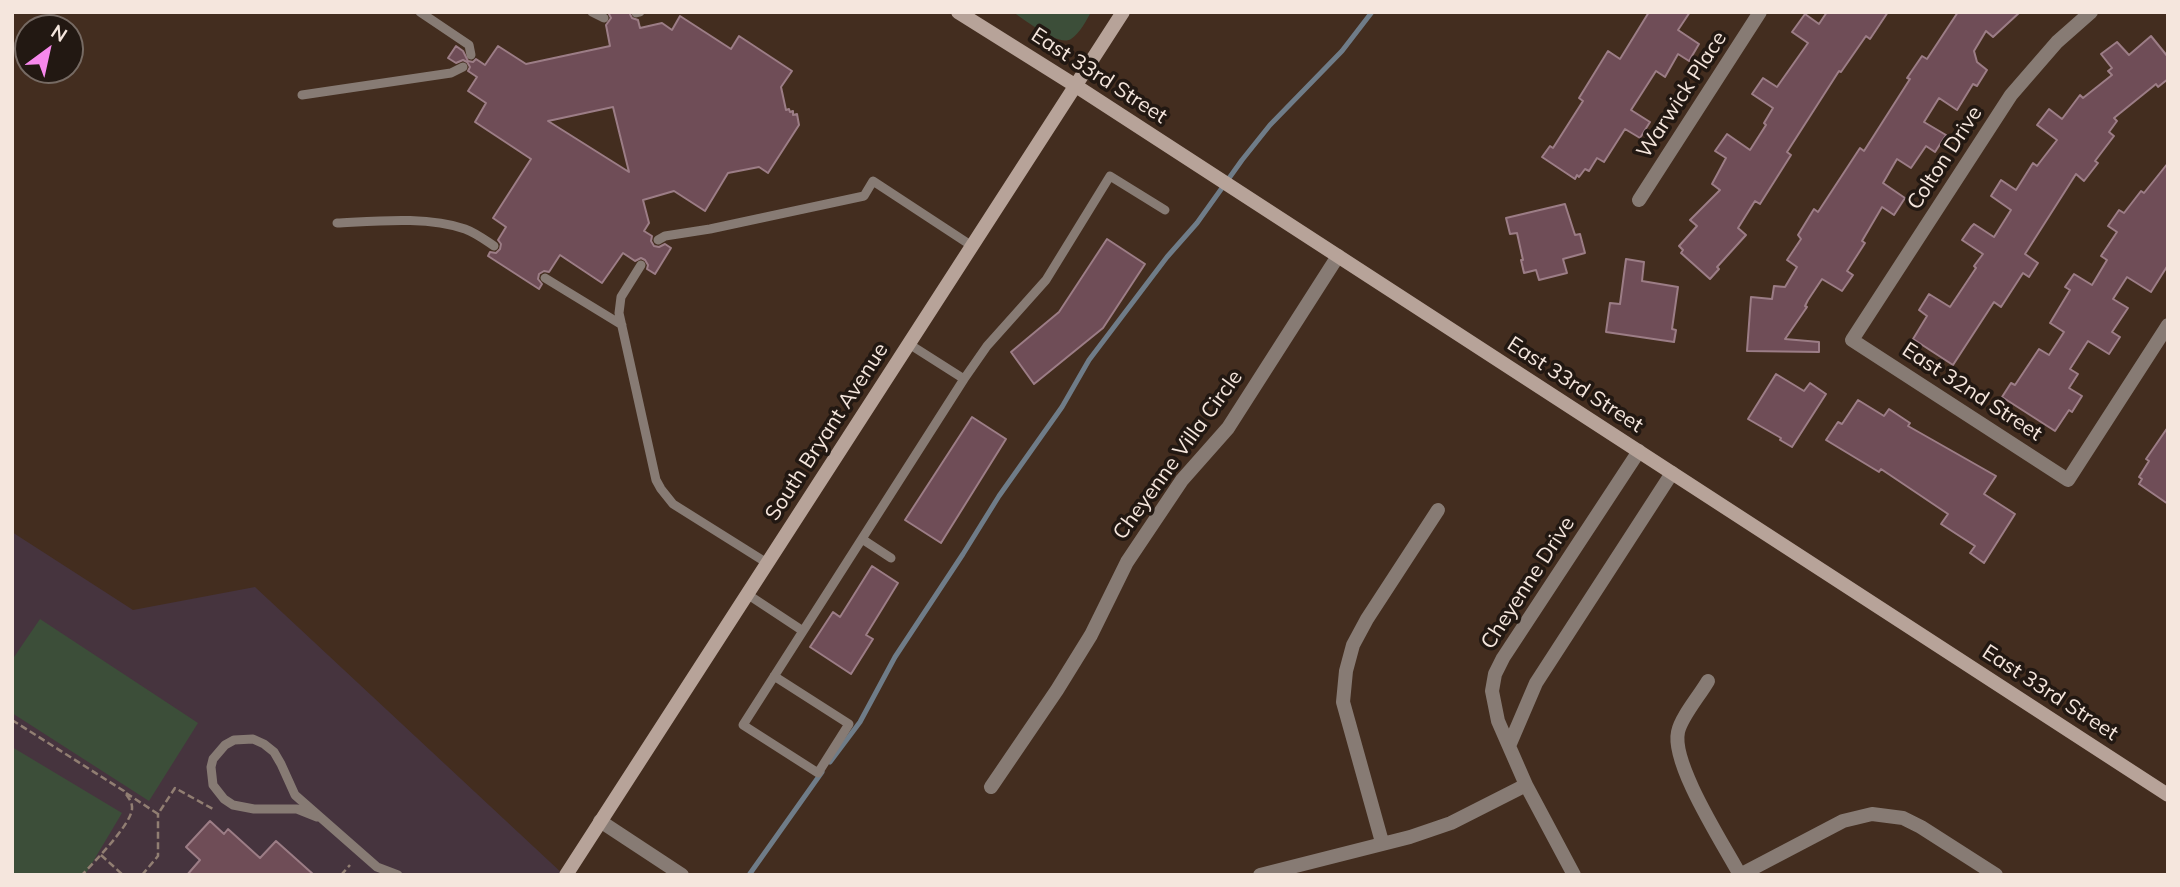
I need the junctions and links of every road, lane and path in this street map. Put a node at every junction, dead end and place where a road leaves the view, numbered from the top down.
1 (420, 12) edge
2 (592, 12) edge
3 (958, 12) edge
4 (1123, 12) edge
5 (1760, 12) edge
6 (2091, 12) edge
7 (604, 18) dead end
8 (471, 55) dead end
9 (463, 67) dead end
10 (1076, 86) junction
11 (302, 95) dead end
12 (1639, 200) dead end
13 (1165, 210) dead end
14 (337, 223) dead end
15 (658, 240) dead end
16 (494, 246) dead end
17 (972, 246) junction
18 (1338, 256) junction
19 (641, 265) dead end
20 (545, 278) dead end
21 (622, 325) junction
22 (2168, 325) edge
23 (1852, 340) joint
24 (909, 344) junction
25 (964, 379) junction
26 (1639, 451) junction
27 (1672, 473) junction
28 (1438, 510) dead end
29 (862, 539) junction
30 (891, 558) dead end
31 (767, 563) junction
32 (747, 594) junction
33 (803, 631) junction
34 (775, 676) junction
35 (1708, 681) dead end
36 (12, 720) edge
37 (1510, 746) junction
38 (1526, 785) junction
39 (991, 787) dead end
40 (124, 791) junction
41 (2168, 794) edge
42 (213, 809) dead end
43 (158, 813) junction
44 (317, 817) junction
45 (600, 821) junction
46 (1382, 842) junction
47 (101, 855) junction
48 (350, 865) dead end
49 (82, 875) edge
50 (123, 875) edge
51 (142, 875) edge
52 (341, 875) edge
53 (398, 875) edge
54 (566, 875) edge
55 (682, 875) edge
56 (1260, 875) edge
57 (1574, 875) edge
58 (1740, 875) edge
59 (1996, 875) edge

1 - 8 lane
2 - 7 lane
3 - 10 street, East 33rd Street
4 - 10 street, South Bryant Avenue
5 - 12 street, Warwick Place
6 - 23 street, Colton Drive
9 - 11 lane
10 - 17 street, South Bryant Avenue
10 - 18 street, East 33rd Street
13 - 25 lane
14 - 16 lane
15 - 17 lane
17 - 24 street, South Bryant Avenue
18 - 26 street, East 33rd Street
18 - 39 street, Cheyenne Villa Circle
19 - 21 lane
20 - 21 lane
21 - 31 lane
22 - 23 street, East 32nd Street
24 - 25 lane
24 - 31 street, South Bryant Avenue
25 - 29 lane
26 - 27 street, East 33rd Street
26 - 37 street, Cheyenne Drive
27 - 37 street
27 - 41 street, East 33rd Street
28 - 46 street
29 - 30 lane
29 - 33 lane
31 - 32 street, South Bryant Avenue
32 - 33 lane
32 - 45 street, South Bryant Avenue
33 - 34 lane
34 - 34 lane
35 - 58 street
36 - 40 path
37 - 38 street, Cheyenne Drive
38 - 46 street
38 - 57 street, Cheyenne Drive
40 - 43 path
40 - 47 path
42 - 43 path
43 - 51 path
44 - 44 lane
44 - 53 lane
45 - 54 street, South Bryant Avenue
45 - 55 street
46 - 56 street
47 - 49 path
47 - 50 path
48 - 52 path
58 - 59 street

